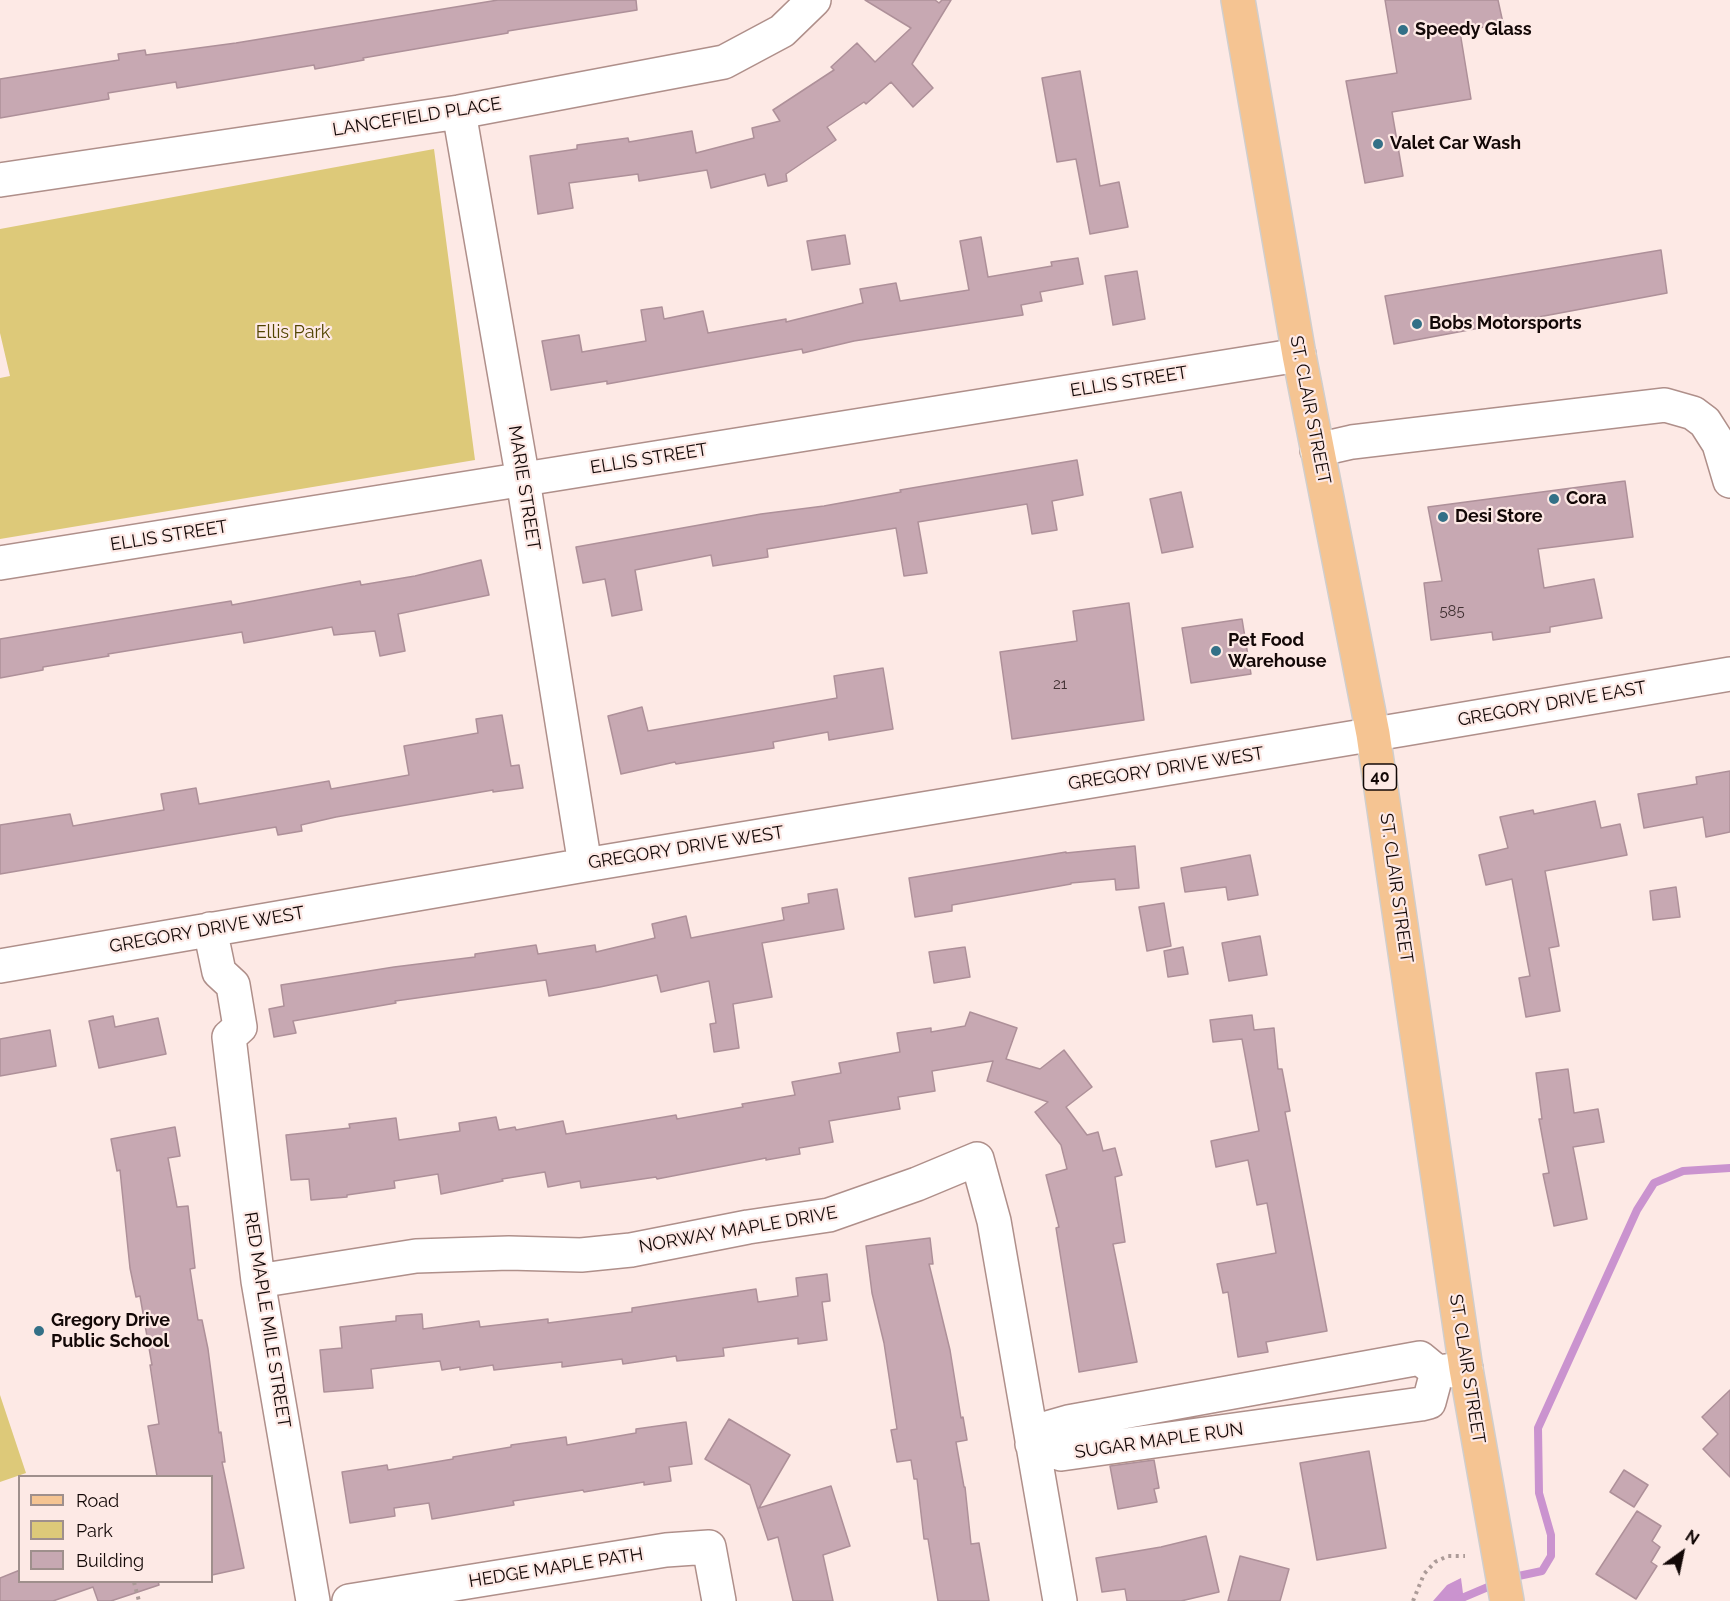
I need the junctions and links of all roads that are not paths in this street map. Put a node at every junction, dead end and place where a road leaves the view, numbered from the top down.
1 (814, 0) edge
2 (1239, 0) edge
3 (459, 112) junction
4 (0, 180) edge
5 (1299, 356) junction
6 (1317, 450) junction
7 (523, 480) junction
8 (1730, 481) edge
9 (0, 563) edge
10 (1730, 674) edge
11 (1373, 734) junction
12 (585, 865) junction
13 (210, 929) junction
14 (0, 966) edge
15 (258, 1281) junction
16 (1451, 1371) junction
17 (1032, 1444) junction
18 (1506, 1598) edge
19 (313, 1601) edge
20 (349, 1601) edge
21 (719, 1601) edge
22 (1060, 1601) edge

1 - 3 street, LANCEFIELD PLACE
2 - 5 main road, ST. CLAIR STREET / 40
3 - 4 street, LANCEFIELD PLACE
3 - 7 street, MARIE STREET
5 - 6 main road, ST. CLAIR STREET / 40
5 - 7 street, ELLIS STREET
6 - 8 street
6 - 11 main road, ST. CLAIR STREET / 40
7 - 9 street, ELLIS STREET
7 - 12 street, MARIE STREET
10 - 11 street, GREGORY DRIVE EAST
11 - 12 street, GREGORY DRIVE WEST
11 - 16 main road, ST. CLAIR STREET / 40
12 - 13 street, GREGORY DRIVE WEST
13 - 14 street, GREGORY DRIVE WEST
13 - 15 street, RED MAPLE MILE STREET
15 - 17 street, NORWAY MAPLE DRIVE
15 - 19 street, RED MAPLE MILE STREET
16 - 17 street, SUGAR MAPLE RUN
16 - 17 street, SUGAR MAPLE RUN
16 - 18 main road, ST. CLAIR STREET / 40
17 - 22 street, NORWAY MAPLE DRIVE
20 - 21 street, HEDGE MAPLE PATH

